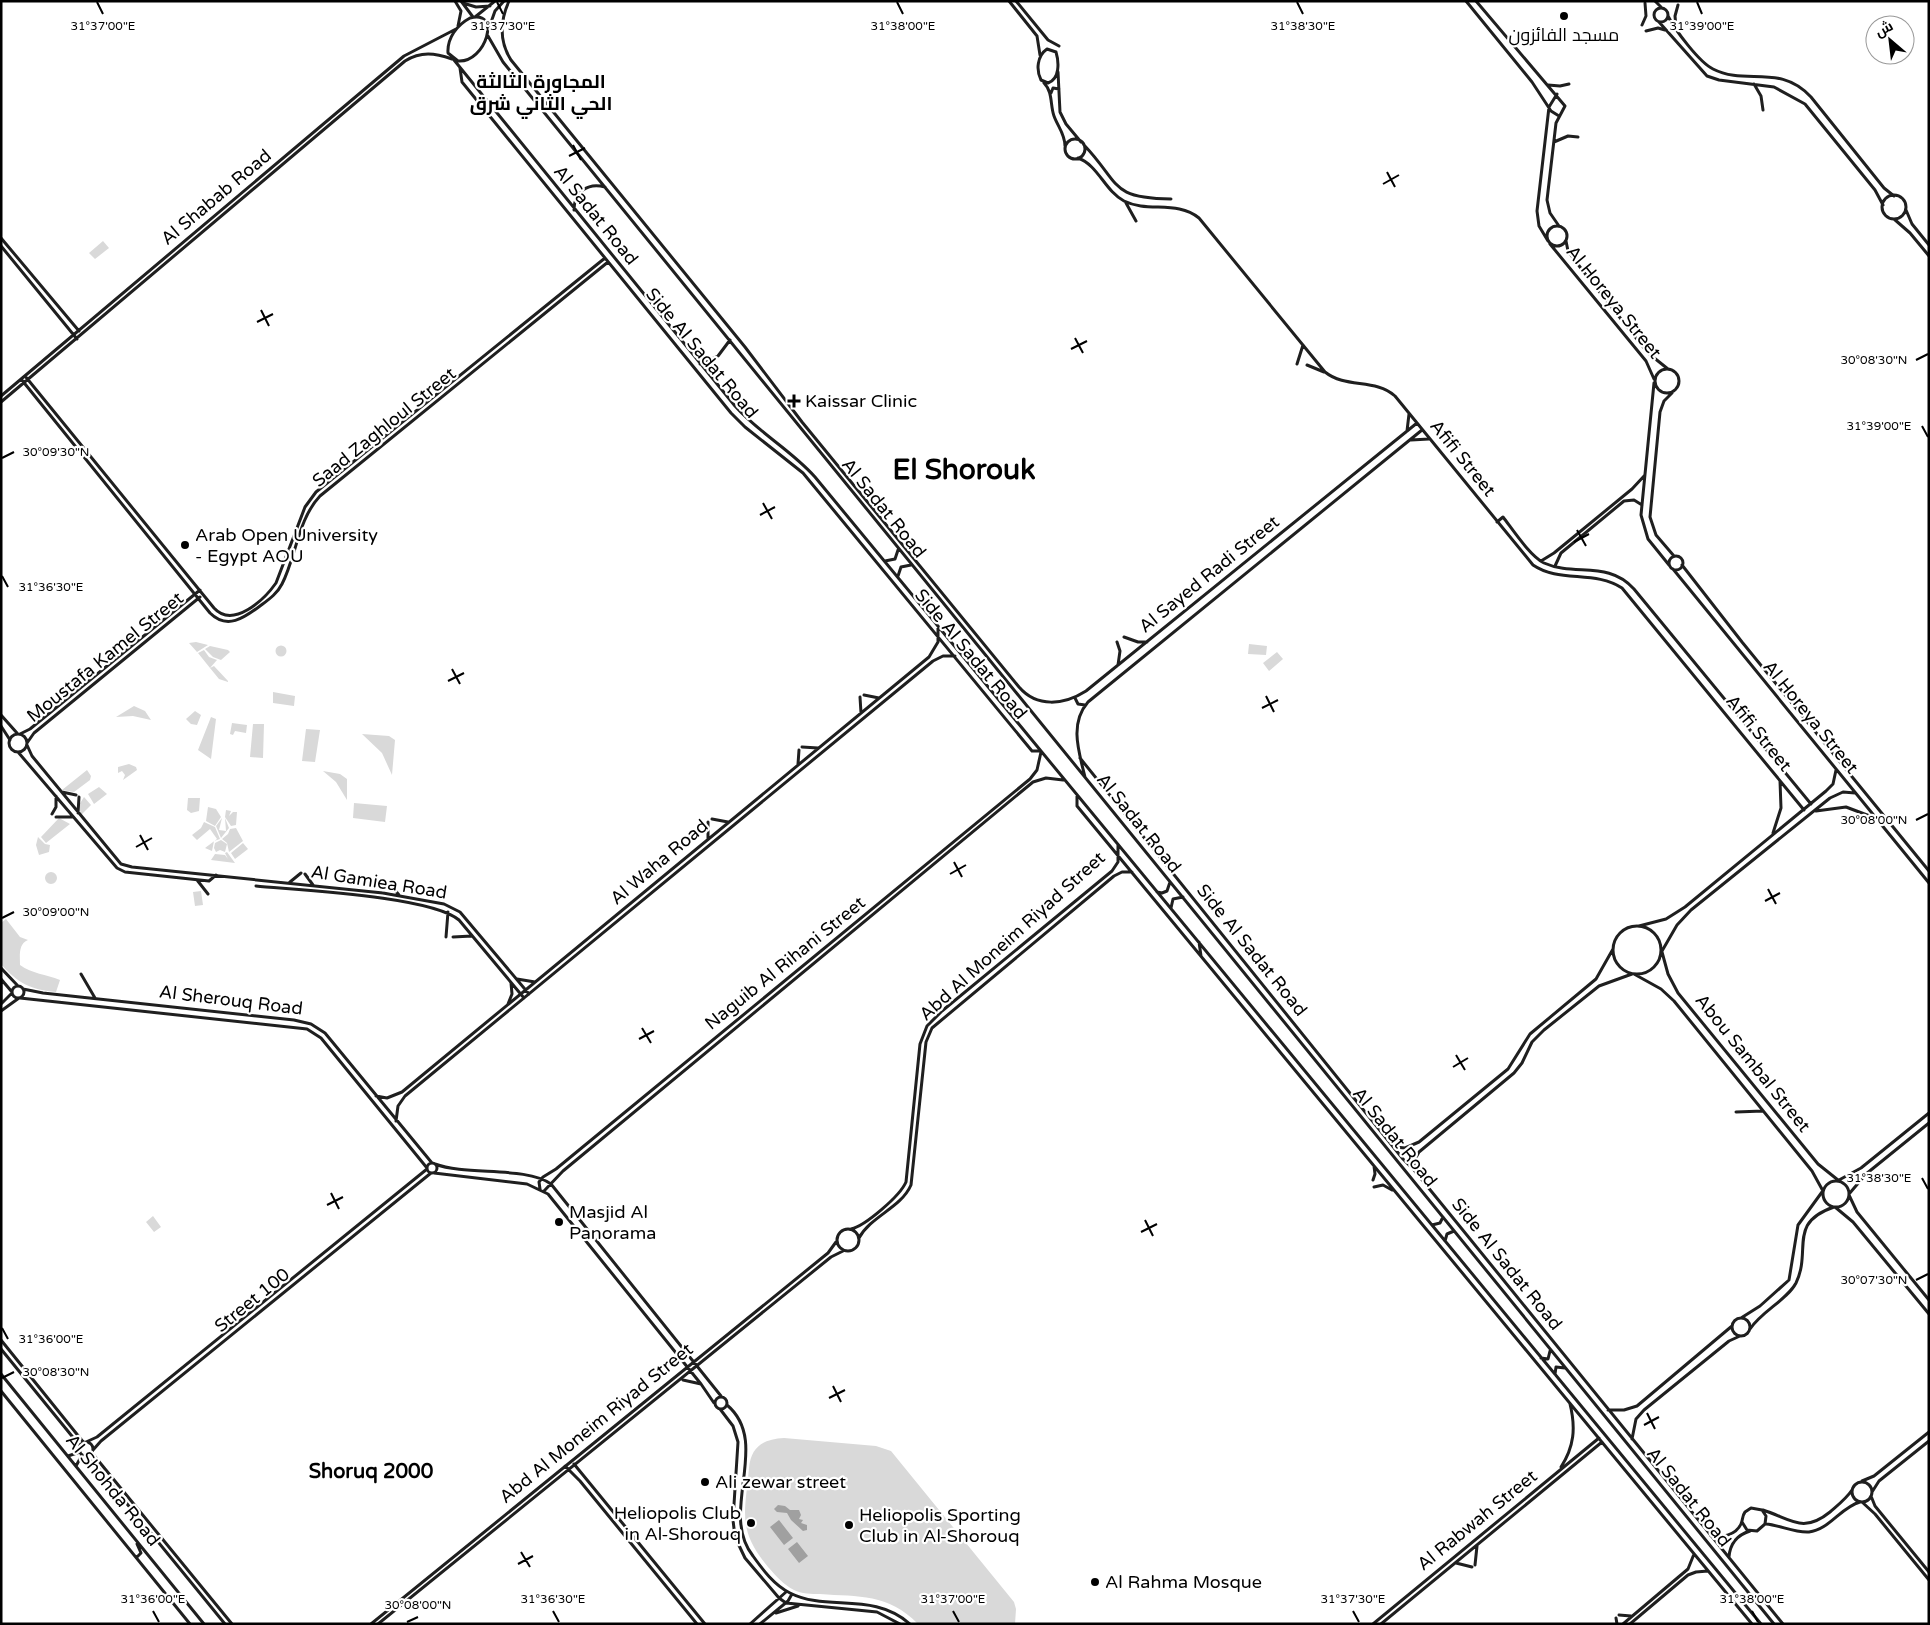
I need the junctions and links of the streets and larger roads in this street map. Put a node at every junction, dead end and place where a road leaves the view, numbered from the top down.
1 (454, 1) edge
2 (495, 1) edge
3 (504, 1) edge
4 (509, 1) edge
5 (1009, 1) edge
6 (1016, 1) edge
7 (1466, 1) edge
8 (1476, 1) edge
9 (1655, 1) edge
10 (462, 2) edge
11 (1644, 2) edge
12 (1678, 5) dead end
13 (490, 6) junction
14 (1661, 8) junction
15 (1653, 15) junction
16 (1668, 16) junction
17 (474, 17) junction
18 (1659, 22) junction
19 (1642, 25) dead end
20 (1497, 27) junction
21 (488, 28) junction
22 (1676, 28) junction
23 (456, 29) junction
24 (1646, 31) dead end
25 (1491, 32) junction
26 (1679, 32) junction
27 (1669, 33) junction
28 (488, 36) junction
29 (1673, 38) junction
30 (1051, 42) junction
31 (1052, 49) junction
32 (453, 59) junction
33 (1040, 59) junction
34 (511, 60) junction
35 (503, 62) junction
36 (460, 68) junction
37 (1058, 69) junction
38 (1759, 76) junction
39 (1044, 82) junction
40 (1545, 84) junction
41 (1569, 84) dead end
42 (1756, 84) junction
43 (1059, 89) junction
44 (1050, 94) junction
45 (1556, 94) junction
46 (1814, 102) junction
47 (488, 104) junction
48 (1549, 107) junction
49 (1808, 107) junction
50 (483, 108) junction
51 (1763, 110) dead end
52 (1559, 116) junction
53 (566, 126) junction
54 (1838, 131) junction
55 (1831, 135) junction
56 (565, 137) junction
57 (1578, 137) dead end
58 (1846, 140) junction
59 (1083, 143) junction
60 (1554, 143) junction
61 (1065, 146) junction
62 (1840, 146) junction
63 (1078, 158) junction
64 (1881, 184) junction
65 (605, 188) junction
66 (1875, 190) junction
67 (1539, 196) junction
68 (1894, 196) junction
69 (1548, 197) junction
70 (1171, 199) dead end
71 (1124, 200) junction
72 (1883, 205) junction
73 (574, 210) junction
74 (634, 210) junction
75 (1906, 210) junction
76 (626, 213) junction
77 (1894, 219) junction
78 (1136, 221) dead end
79 (1559, 226) junction
80 (1915, 228) junction
81 (594, 233) junction
82 (1910, 233) junction
83 (1, 238) edge
84 (1566, 241) junction
85 (1549, 242) junction
86 (594, 245) junction
87 (1929, 245) edge
88 (1, 246) edge
89 (1929, 256) edge
90 (605, 258) junction
91 (608, 262) junction
92 (1582, 271) junction
93 (1576, 276) junction
94 (689, 278) junction
95 (624, 281) junction
96 (633, 283) junction
97 (684, 283) junction
98 (1612, 308) junction
99 (1607, 313) junction
100 (77, 330) junction
101 (73, 334) junction
102 (81, 336) junction
103 (77, 339) junction
104 (730, 340) junction
105 (506, 343) junction
106 (1302, 345) junction
107 (1648, 353) junction
108 (1643, 357) junction
109 (700, 364) junction
110 (1297, 364) dead end
111 (1307, 365) dead end
112 (1668, 369) junction
113 (1325, 372) junction
114 (25, 376) junction
115 (21, 379) junction
116 (28, 380) junction
117 (1654, 381) junction
118 (24, 383) junction
119 (773, 384) junction
120 (722, 392) junction
121 (1672, 393) junction
122 (1, 396) edge
123 (775, 396) junction
124 (719, 398) junction
125 (1, 402) edge
126 (1652, 408) junction
127 (1660, 410) junction
128 (1409, 413) junction
129 (1417, 423) junction
130 (1422, 430) junction
131 (1407, 431) junction
132 (773, 439) junction
133 (1429, 439) junction
134 (1408, 440) junction
135 (765, 442) junction
136 (814, 444) junction
137 (822, 446) junction
138 (1645, 475) junction
139 (1642, 505) junction
140 (884, 520) junction
141 (1496, 522) junction
142 (1507, 522) junction
143 (1500, 527) junction
144 (883, 530) junction
145 (1664, 545) junction
146 (898, 548) junction
147 (1657, 548) junction
148 (287, 556) junction
149 (1674, 556) junction
150 (292, 558) junction
151 (884, 561) junction
152 (1540, 561) junction
153 (912, 565) junction
154 (1669, 565) junction
155 (1682, 565) junction
156 (283, 566) junction
157 (1555, 566) junction
158 (288, 569) junction
159 (1673, 569) junction
160 (1588, 570) junction
161 (898, 577) junction
162 (1587, 578) junction
163 (1691, 578) junction
164 (1684, 584) junction
165 (200, 590) junction
166 (196, 594) junction
167 (203, 595) junction
168 (190, 598) junction
169 (199, 598) junction
170 (194, 602) junction
171 (938, 627) junction
172 (939, 636) junction
173 (1124, 637) dead end
174 (1148, 641) junction
175 (1117, 642) dead end
176 (1742, 642) junction
177 (1736, 647) junction
178 (955, 656) junction
179 (927, 658) junction
180 (931, 663) junction
181 (1118, 666) junction
182 (998, 671) junction
183 (1011, 677) junction
184 (880, 698) junction
185 (1075, 698) junction
186 (1085, 705) junction
187 (861, 713) junction
188 (1, 715) edge
189 (1809, 724) junction
190 (1, 726) edge
191 (1803, 728) junction
192 (19, 734) junction
193 (10, 740) junction
194 (27, 744) junction
195 (818, 748) junction
196 (1040, 751) junction
197 (18, 752) junction
198 (1080, 758) junction
199 (798, 765) junction
200 (1836, 769) junction
201 (1085, 778) junction
202 (1030, 779) junction
203 (1780, 780) junction
204 (1066, 781) junction
205 (1033, 782) junction
206 (61, 791) junction
207 (1826, 792) junction
208 (1856, 793) junction
209 (56, 795) junction
210 (1078, 795) junction
211 (1830, 798) junction
212 (1811, 804) junction
213 (1804, 810) junction
214 (1813, 812) junction
215 (78, 813) junction
216 (74, 818) junction
217 (1876, 819) junction
218 (729, 822) junction
219 (1772, 835) junction
220 (708, 839) junction
221 (1902, 839) junction
222 (1766, 841) junction
223 (1118, 844) junction
224 (1897, 844) junction
225 (1770, 847) junction
226 (1118, 855) junction
227 (935, 857) junction
228 (938, 861) junction
229 (1929, 871) edge
230 (1110, 872) junction
231 (1132, 872) junction
232 (216, 875) junction
233 (1114, 876) junction
234 (197, 880) junction
235 (1169, 880) junction
236 (288, 883) junction
237 (390, 883) dead end
238 (1929, 883) edge
239 (313, 885) junction
240 (256, 886) dead end
241 (1156, 891) junction
242 (208, 894) dead end
243 (399, 895) junction
244 (1183, 898) junction
245 (1171, 909) junction
246 (448, 912) junction
247 (1205, 915) junction
248 (1174, 922) junction
249 (1186, 926) junction
250 (1207, 926) junction
251 (1640, 926) junction
252 (472, 936) junction
253 (446, 937) dead end
254 (453, 937) dead end
255 (1199, 942) junction
256 (1222, 944) junction
257 (1020, 946) junction
258 (825, 947) junction
259 (1232, 948) junction
260 (1613, 949) junction
261 (1024, 950) junction
262 (829, 952) junction
263 (1662, 952) junction
264 (1201, 956) junction
265 (1, 968) edge
266 (82, 974) dead end
267 (1633, 974) junction
268 (515, 978) junction
269 (1222, 980) junction
270 (1, 981) edge
271 (511, 982) junction
272 (536, 982) junction
273 (1232, 982) junction
274 (19, 986) junction
275 (23, 989) junction
276 (525, 990) junction
277 (12, 993) junction
278 (520, 994) junction
279 (529, 994) junction
280 (19, 998) junction
281 (524, 998) junction
282 (96, 999) junction
283 (1, 1000) edge
284 (1, 1004) edge
285 (508, 1004) junction
286 (188, 1008) junction
287 (196, 1009) junction
288 (1, 1011) edge
289 (1555, 1013) junction
290 (186, 1015) junction
291 (194, 1016) junction
292 (1559, 1018) junction
293 (729, 1027) junction
294 (733, 1031) junction
295 (474, 1032) junction
296 (478, 1037) junction
297 (1722, 1047) junction
298 (1715, 1052) junction
299 (443, 1058) junction
300 (446, 1062) junction
301 (1497, 1078) junction
302 (1343, 1083) junction
303 (1501, 1084) junction
304 (406, 1089) junction
305 (409, 1093) junction
306 (376, 1096) junction
307 (1345, 1098) junction
308 (914, 1104) junction
309 (920, 1105) junction
310 (1352, 1106) junction
311 (1364, 1110) junction
312 (1763, 1111) junction
313 (1736, 1112) dead end
314 (1929, 1113) edge
315 (1780, 1118) junction
316 (396, 1121) junction
317 (1346, 1122) junction
318 (1929, 1122) edge
319 (1773, 1123) junction
320 (1441, 1124) junction
321 (1342, 1126) junction
322 (1446, 1130) junction
323 (600, 1132) junction
324 (1906, 1132) junction
325 (605, 1137) junction
326 (1910, 1138) junction
327 (1394, 1147) junction
328 (564, 1162) junction
329 (434, 1163) junction
330 (1373, 1163) junction
331 (569, 1166) junction
332 (427, 1168) junction
333 (1414, 1170) junction
334 (432, 1173) junction
335 (541, 1178) junction
336 (1373, 1180) dead end
337 (1421, 1180) junction
338 (1839, 1180) junction
339 (551, 1184) junction
340 (1416, 1184) junction
341 (1374, 1187) dead end
342 (542, 1190) junction
343 (1396, 1192) junction
344 (1822, 1192) junction
345 (1849, 1195) junction
346 (1834, 1207) junction
347 (1443, 1217) junction
348 (1432, 1225) junction
349 (585, 1227) junction
350 (859, 1227) junction
351 (850, 1229) junction
352 (1455, 1231) junction
353 (580, 1232) junction
354 (863, 1232) junction
355 (859, 1238) junction
356 (1445, 1241) junction
357 (836, 1242) junction
358 (832, 1249) junction
359 (843, 1251) junction
360 (836, 1254) junction
361 (1471, 1273) junction
362 (1466, 1277) junction
363 (1929, 1300) edge
364 (759, 1309) junction
365 (1527, 1310) junction
366 (762, 1313) junction
367 (1522, 1314) junction
368 (1929, 1314) edge
369 (1742, 1318) junction
370 (1508, 1319) junction
371 (1504, 1323) junction
372 (1732, 1326) junction
373 (228, 1329) junction
374 (1750, 1329) junction
375 (232, 1334) junction
376 (1740, 1336) junction
377 (1, 1340) edge
378 (1, 1349) edge
379 (1550, 1350) junction
380 (1540, 1358) junction
381 (190, 1360) junction
382 (694, 1363) junction
383 (194, 1364) junction
384 (688, 1368) junction
385 (697, 1368) junction
386 (1565, 1368) junction
387 (25, 1369) junction
388 (692, 1372) junction
389 (21, 1373) junction
390 (1, 1374) edge
391 (1556, 1377) junction
392 (683, 1379) junction
393 (701, 1384) junction
394 (1, 1392) edge
395 (721, 1396) junction
396 (1569, 1402) junction
397 (644, 1403) junction
398 (714, 1404) junction
399 (726, 1405) junction
400 (647, 1407) junction
401 (720, 1409) junction
402 (1608, 1410) junction
403 (1585, 1412) junction
404 (1581, 1416) junction
405 (617, 1423) junction
406 (621, 1428) junction
407 (1929, 1432) edge
408 (1599, 1438) junction
409 (1632, 1439) junction
410 (1929, 1441) edge
411 (85, 1442) junction
412 (1602, 1442) junction
413 (80, 1446) junction
414 (93, 1452) junction
415 (1581, 1453) junction
416 (81, 1454) junction
417 (68, 1456) junction
418 (88, 1456) junction
419 (1585, 1456) junction
420 (571, 1461) junction
421 (1618, 1462) junction
422 (574, 1464) junction
423 (1628, 1464) junction
424 (76, 1466) junction
425 (565, 1466) junction
426 (568, 1469) junction
427 (1559, 1471) junction
428 (1862, 1481) junction
429 (1852, 1490) junction
430 (1676, 1494) junction
431 (1872, 1494) junction
432 (1861, 1502) junction
433 (1676, 1505) junction
434 (734, 1506) junction
435 (741, 1506) junction
436 (1762, 1510) junction
437 (1662, 1514) junction
438 (1684, 1514) junction
439 (1671, 1516) junction
440 (1694, 1517) junction
441 (1742, 1522) junction
442 (1766, 1524) junction
443 (1671, 1526) junction
444 (1750, 1531) junction
445 (1710, 1535) junction
446 (135, 1539) junction
447 (1478, 1544) junction
448 (1694, 1553) junction
449 (453, 1555) junction
450 (137, 1557) junction
451 (1729, 1558) junction
452 (448, 1560) junction
453 (457, 1560) junction
454 (656, 1563) junction
455 (1455, 1563) junction
456 (452, 1564) junction
457 (651, 1568) junction
458 (1709, 1571) junction
459 (1929, 1572) edge
460 (1746, 1579) junction
461 (1929, 1580) edge
462 (1745, 1588) junction
463 (787, 1591) junction
464 (792, 1594) junction
465 (779, 1598) junction
466 (786, 1603) junction
467 (802, 1605) junction
468 (770, 1615) junction
469 (1632, 1616) junction
470 (190, 1624) edge
471 (204, 1624) edge
472 (225, 1624) edge
473 (232, 1624) edge
474 (371, 1624) edge
475 (378, 1624) edge
476 (697, 1624) edge
477 (705, 1624) edge
478 (750, 1624) edge
479 (760, 1624) edge
480 (900, 1624) edge
481 (910, 1624) edge
482 (1373, 1624) edge
483 (1381, 1624) edge
484 (1617, 1624) edge
485 (1623, 1624) edge
486 (1630, 1624) edge
487 (1752, 1624) edge
488 (1760, 1624) edge
489 (1774, 1624) edge
490 (1783, 1624) edge

1 - 23 street
2 - 13 street
3 - 21 street
4 - 34 street, Side Al Sadat Road
5 - 33 street
6 - 30 street
7 - 25 street
8 - 20 street
9 - 14 street
10 - 13 street
10 - 17 street
11 - 15 street
11 - 19 street
12 - 22 street
13 - 17 street
14 - 15 street
14 - 16 street
15 - 18 street
16 - 18 street
16 - 22 street
17 - 21 street
17 - 23 street
18 - 27 street
20 - 25 street
20 - 40 street
21 - 28 street
22 - 26 street
23 - 32 street
23 - 100 street, Al Shabab Road
24 - 27 street
25 - 48 street
26 - 29 street
26 - 38 street
27 - 29 street
28 - 32 street
28 - 35 street, Al Sadat Road
29 - 42 street
30 - 31 street
30 - 31 street
31 - 33 street
31 - 37 street
32 - 36 street, Al Sadat Road
32 - 102 street, Al Shabab Road
33 - 39 street
34 - 35 street
34 - 53 street, Side Al Sadat Road
35 - 56 street, Al Sadat Road
36 - 47 street, Al Sadat Road
36 - 50 street, Side Al Sadat Road
37 - 39 street
37 - 43 street
38 - 42 street
38 - 46 street
39 - 44 street
40 - 41 street
40 - 45 street
42 - 49 street
42 - 51 street
43 - 44 street
43 - 59 street
44 - 61 street
45 - 48 street, Al Horeya Street
45 - 52 street, Al Horeya Street
46 - 49 street
46 - 54 street
47 - 50 street
47 - 73 street, Al Sadat Road
48 - 52 street
48 - 67 street, Al Horeya Street
49 - 55 street
50 - 86 street, Side Al Sadat Road
52 - 60 street, Al Horeya Street
53 - 56 street
53 - 74 street, Side Al Sadat Road
54 - 55 street
54 - 58 street
55 - 62 street
56 - 65 street, Al Sadat Road
57 - 60 street
58 - 62 street
58 - 64 street
59 - 61 street
59 - 63 street
59 - 70 street
60 - 69 street, Al Horeya Street
61 - 63 street
62 - 66 street
63 - 71 street, Afifi Street
64 - 66 street
64 - 68 street
65 - 73 street
65 - 76 street, Al Sadat Road
66 - 72 street
67 - 69 street
67 - 85 street, Al Horeya Street
68 - 72 street
68 - 75 street
69 - 79 street, Al Horeya Street
71 - 78 street
71 - 106 street, Afifi Street
72 - 77 street
73 - 81 street, Al Sadat Road
74 - 76 street
74 - 94 street, Side Al Sadat Road
75 - 77 street
75 - 80 street
76 - 97 street, Al Sadat Road
77 - 82 street
79 - 84 street
79 - 85 street
80 - 82 street
80 - 87 street
81 - 86 street
81 - 96 street, Al Sadat Road
82 - 89 street
83 - 100 street
84 - 85 street
84 - 92 street, Al Horeya Street
85 - 93 street, Al Horeya Street
86 - 90 street, Side Al Sadat Road
88 - 101 street
90 - 91 street, Side Al Sadat Road
90 - 105 street, Saad Zaghloul Street
91 - 95 street, Side Al Sadat Road
91 - 105 street, Saad Zaghloul Street
92 - 93 street
92 - 98 street, Al Horeya Street
93 - 99 street, Al Horeya Street
94 - 97 street
94 - 119 street, Side Al Sadat Road
95 - 96 street
95 - 124 street, Side Al Sadat Road
96 - 109 street, Al Sadat Road
97 - 104 street, Al Sadat Road
98 - 99 street
98 - 107 street, Al Horeya Street
99 - 108 street, Al Horeya Street
100 - 101 street, Al Shabab Road
100 - 102 street
101 - 103 street
101 - 114 street, Al Shabab Road
102 - 103 street, Al Shabab Road
103 - 116 street, Al Shabab Road
104 - 109 street
104 - 123 street, Al Sadat Road
105 - 148 street, Saad Zaghloul Street
105 - 150 street, Saad Zaghloul Street
106 - 110 street
106 - 113 street, Afifi Street
107 - 108 street
107 - 112 street, Al Horeya Street
108 - 117 street, Al Horeya Street
109 - 120 street, Al Sadat Road
111 - 113 street
112 - 117 street
112 - 121 street
113 - 128 street, Afifi Street
114 - 115 street, Al Shabab Road
114 - 116 street, Saad Zaghloul Street
115 - 118 street, Saad Zaghloul Street
115 - 122 street, Al Shabab Road
116 - 118 street, Al Shabab Road
116 - 165 street, Saad Zaghloul Street
117 - 121 street
117 - 126 street, Al Horeya Street
118 - 125 street, Al Shabab Road
118 - 166 street, Saad Zaghloul Street
119 - 123 street
119 - 137 street, Side Al Sadat Road
120 - 124 street
120 - 132 street, Al Sadat Road
121 - 127 street
123 - 136 street, Al Sadat Road
124 - 135 street, Side Al Sadat Road
126 - 127 street
126 - 138 street, Al Horeya Street
127 - 145 street
128 - 129 street, Afifi Street
128 - 131 street
129 - 130 street, Afifi Street
129 - 131 street, Al Sayed Radi Street
130 - 133 street, Afifi Street
130 - 134 street, Al Sayed Radi Street
131 - 174 street, Al Sayed Radi Street
132 - 135 street
132 - 151 street, Al Sadat Road
133 - 134 street
133 - 141 street, Afifi Street
134 - 186 street, Al Sayed Radi Street
135 - 172 street, Side Al Sadat Road
136 - 137 street
136 - 144 street, Al Sadat Road
137 - 140 street, Side Al Sadat Road
138 - 139 street, Al Horeya Street
138 - 152 street
139 - 147 street, Al Horeya Street
139 - 157 street
140 - 144 street
140 - 183 street, Side Al Sadat Road
141 - 142 street, Afifi Street
141 - 143 street, Afifi Street
142 - 143 street
142 - 152 street, Afifi Street
143 - 162 street, Afifi Street
144 - 146 street, Al Sadat Road
145 - 147 street
145 - 149 street
146 - 151 street
146 - 153 street, Al Sadat Road
147 - 154 street, Al Horeya Street
148 - 150 street
148 - 156 street, Saad Zaghloul Street
149 - 154 street
149 - 155 street
150 - 158 street, Saad Zaghloul Street
151 - 161 street, Al Sadat Road
152 - 157 street, Afifi Street
153 - 161 street
153 - 182 street, Al Sadat Road
154 - 159 street
155 - 159 street
155 - 163 street, Al Horeya Street
156 - 158 street
156 - 167 street, Saad Zaghloul Street
157 - 160 street, Afifi Street
158 - 169 street, Saad Zaghloul Street
159 - 164 street, Al Horeya Street
160 - 162 street
160 - 212 street, Afifi Street
161 - 171 street, Al Sadat Road
162 - 203 street, Afifi Street
163 - 164 street
163 - 176 street, Al Horeya Street
164 - 177 street, Al Horeya Street
165 - 166 street, Moustafa Kamel Street
165 - 167 street, Saad Zaghloul Street
166 - 168 street, Moustafa Kamel Street
166 - 169 street, Saad Zaghloul Street
167 - 169 street, Moustafa Kamel Street
168 - 170 street
168 - 192 street, Moustafa Kamel Street
169 - 170 street, Moustafa Kamel Street
170 - 194 street, Moustafa Kamel Street
171 - 172 street
171 - 196 street, Al Sadat Road
172 - 178 street, Side Al Sadat Road
172 - 179 street, Al Waha Road
173 - 174 street
174 - 181 street, Al Sayed Radi Street
175 - 181 street
176 - 177 street
176 - 189 street, Al Horeya Street
177 - 191 street, Al Horeya Street
178 - 180 street, Al Waha Road
178 - 196 street, Side Al Sadat Road
179 - 180 street
179 - 184 street, Al Waha Road
180 - 279 street, Al Waha Road
181 - 185 street, Al Sayed Radi Street
182 - 183 street
182 - 201 street, Al Sadat Road
183 - 185 street, Al Sayed Radi Street
184 - 187 street, Al Waha Road
184 - 187 street
185 - 186 street
186 - 198 street
187 - 195 street, Al Waha Road
188 - 192 street
189 - 191 street
189 - 221 street, Al Horeya Street
190 - 193 street
191 - 200 street, Al Horeya Street
192 - 193 street
192 - 194 street
193 - 197 street
194 - 197 street
194 - 206 street, Al Gamiea Road
195 - 199 street, Al Waha Road
195 - 199 street
196 - 202 street, Naguib Al Rihani Street
196 - 204 street, Al Sadat Road
197 - 209 street, Al Gamiea Road
198 - 201 street
198 - 247 street, Side Al Sadat Road
199 - 218 street, Al Waha Road
200 - 207 street
200 - 208 street, Al Horeya Street
201 - 235 street, Al Sadat Road
202 - 205 street
202 - 227 street, Naguib Al Rihani Street
203 - 213 street, Afifi Street
203 - 219 street
204 - 205 street
204 - 210 street, Al Sadat Road
205 - 228 street, Naguib Al Rihani Street
206 - 215 street, Al Gamiea Road
206 - 215 street
207 - 211 street
207 - 212 street
208 - 211 street
208 - 217 street, Al Horeya Street
209 - 216 street, Al Gamiea Road
209 - 216 street
210 - 223 street, Al Sadat Road
210 - 226 street
211 - 214 street
212 - 213 street
213 - 219 street
214 - 217 street
214 - 225 street
215 - 232 street, Al Gamiea Road
216 - 234 street, Al Gamiea Road
217 - 224 street, Al Horeya Street
218 - 220 street, Al Waha Road
218 - 220 street
219 - 222 street
220 - 272 street, Al Waha Road
221 - 224 street
221 - 229 street, Al Horeya Street
222 - 225 street
222 - 251 street
223 - 226 street, Abd Al Moneim Riyad Street
223 - 241 street, Al Sadat Road
224 - 238 street, Al Horeya Street
225 - 263 street
226 - 230 street, Abd Al Moneim Riyad Street
226 - 231 street
227 - 228 street
227 - 258 street, Naguib Al Rihani Street
228 - 262 street, Naguib Al Rihani Street
230 - 233 street
230 - 257 street, Abd Al Moneim Riyad Street
231 - 233 street, Abd Al Moneim Riyad Street
231 - 248 street
232 - 234 street, Al Gamiea Road
232 - 236 street, Al Gamiea Road
233 - 261 street, Abd Al Moneim Riyad Street
234 - 242 street
235 - 241 street
235 - 244 street, Al Sadat Road
236 - 239 street, Al Gamiea Road
236 - 239 street
237 - 243 street
239 - 243 street, Al Gamiea Road
240 - 246 street, Al Gamiea Road
241 - 245 street, Al Sadat Road
243 - 268 street, Al Gamiea Road
244 - 245 street
244 - 250 street, Al Sadat Road
245 - 249 street, Al Sadat Road
246 - 252 street, Al Gamiea Road
246 - 253 street
247 - 250 street
247 - 259 street, Side Al Sadat Road
248 - 249 street
248 - 264 street
249 - 255 street, Al Sadat Road
250 - 256 street, Al Sadat Road
251 - 260 street
251 - 263 street
252 - 254 street
252 - 271 street, Al Gamiea Road
255 - 264 street
255 - 273 street, Al Sadat Road
256 - 259 street
256 - 307 street, Al Sadat Road
257 - 261 street
257 - 308 street, Abd Al Moneim Riyad Street
258 - 262 street
258 - 293 street, Naguib Al Rihani Street
259 - 302 street, Side Al Sadat Road
260 - 267 street
260 - 289 street
261 - 309 street, Abd Al Moneim Riyad Street
262 - 294 street, Naguib Al Rihani Street
263 - 267 street
263 - 297 street, Abou Sambal Street
264 - 269 street
265 - 274 street
266 - 282 street
267 - 292 street
267 - 298 street, Abou Sambal Street
268 - 272 street
268 - 276 street, Al Gamiea Road
269 - 273 street
269 - 321 street
270 - 277 street
270 - 283 street
271 - 278 street, Al Gamiea Road
271 - 285 street
272 - 276 street, Al Waha Road
273 - 317 street, Al Sadat Road
274 - 275 street
274 - 277 street
275 - 280 street
275 - 282 street, Al Sherouq Road
276 - 278 street, Al Waha Road
276 - 279 street, Al Gamiea Road
277 - 280 street
277 - 284 street
278 - 281 street, Al Gamiea Road
278 - 285 street, Al Waha Road
279 - 281 street, Al Waha Road
280 - 288 street
280 - 290 street, Al Sherouq Road
281 - 296 street, Al Waha Road
282 - 286 street, Al Sherouq Road
285 - 295 street, Al Waha Road
286 - 287 street, Al Sherouq Road
286 - 290 street
287 - 291 street
287 - 306 street, Al Sherouq Road
289 - 292 street
289 - 301 street
290 - 291 street, Al Sherouq Road
291 - 332 street, Al Sherouq Road
292 - 303 street
293 - 294 street
293 - 323 street, Naguib Al Rihani Street
294 - 325 street, Naguib Al Rihani Street
295 - 296 street
295 - 299 street, Al Waha Road
296 - 300 street, Al Waha Road
297 - 298 street
297 - 315 street, Abou Sambal Street
298 - 312 street, Abou Sambal Street
299 - 300 street
299 - 304 street, Al Waha Road
300 - 305 street, Al Waha Road
301 - 303 street
301 - 320 street
302 - 307 street
302 - 311 street, Side Al Sadat Road
303 - 322 street
304 - 305 street
304 - 306 street, Al Waha Road
305 - 316 street, Al Waha Road
306 - 316 street, Al Sherouq Road
307 - 310 street, Al Sadat Road
308 - 309 street
308 - 350 street, Abd Al Moneim Riyad Street
309 - 354 street, Abd Al Moneim Riyad Street
310 - 311 street
310 - 340 street, Al Sadat Road
311 - 327 street, Side Al Sadat Road
312 - 313 street
312 - 319 street, Abou Sambal Street
314 - 324 street
315 - 319 street
315 - 338 street, Abou Sambal Street
316 - 329 street, Al Sherouq Road
317 - 321 street
317 - 348 street, Al Sadat Road
318 - 326 street
319 - 344 street, Abou Sambal Street
320 - 322 street
320 - 327 street
321 - 330 street
322 - 333 street
323 - 325 street
323 - 328 street, Naguib Al Rihani Street
324 - 326 street
324 - 338 street
325 - 331 street, Naguib Al Rihani Street
326 - 345 street
327 - 333 street, Side Al Sadat Road
328 - 331 street
328 - 335 street, Naguib Al Rihani Street
329 - 332 street, Street 100
329 - 334 street
329 - 335 street
330 - 336 street
330 - 343 street
331 - 339 street, Naguib Al Rihani Street
332 - 334 street, Al Sherouq Road
332 - 373 street, Street 100
333 - 337 street, Side Al Sadat Road
334 - 342 street
334 - 375 street, Street 100
335 - 339 street
335 - 342 street
337 - 340 street
337 - 365 street, Side Al Sadat Road
338 - 344 street
338 - 345 street
339 - 342 street, Naguib Al Rihani Street
339 - 349 street
340 - 347 street, Al Sadat Road
341 - 343 street
342 - 353 street
343 - 362 street
344 - 346 street
344 - 369 street
345 - 346 street
345 - 363 street
346 - 368 street
346 - 374 street
347 - 348 street
347 - 352 street, Al Sadat Road
348 - 356 street, Al Sadat Road
349 - 353 street
349 - 382 street
350 - 351 street, Abd Al Moneim Riyad Street
350 - 354 street
351 - 355 street
351 - 357 street
352 - 356 street
352 - 367 street, Al Sadat Road
353 - 384 street
354 - 355 street, Abd Al Moneim Riyad Street
355 - 359 street
356 - 361 street, Al Sadat Road
357 - 358 street, Abd Al Moneim Riyad Street
357 - 359 street
358 - 360 street
358 - 364 street, Abd Al Moneim Riyad Street
359 - 360 street, Abd Al Moneim Riyad Street
360 - 366 street, Abd Al Moneim Riyad Street
361 - 362 street
361 - 370 street, Al Sadat Road
362 - 371 street
364 - 366 street
364 - 382 street, Abd Al Moneim Riyad Street
365 - 367 street
365 - 402 street, Side Al Sadat Road
366 - 385 street, Abd Al Moneim Riyad Street
367 - 379 street, Al Sadat Road
369 - 372 street
369 - 374 street
370 - 371 street
370 - 380 street, Al Sadat Road
371 - 396 street
372 - 376 street
372 - 402 street
373 - 375 street
373 - 381 street, Street 100
374 - 376 street
375 - 383 street, Street 100
376 - 409 street
377 - 387 street
378 - 389 street
379 - 380 street
379 - 386 street, Al Sadat Road
380 - 391 street, Al Sadat Road
381 - 383 street
381 - 411 street, Street 100
382 - 384 street, Abd Al Moneim Riyad Street
382 - 385 street
383 - 414 street, Street 100
384 - 388 street
384 - 397 street, Abd Al Moneim Riyad Street
385 - 388 street, Abd Al Moneim Riyad Street
385 - 395 street
386 - 391 street
386 - 433 street, Al Sadat Road
387 - 389 street
387 - 411 street
388 - 392 street, Abd Al Moneim Riyad Street
388 - 393 street
389 - 413 street
390 - 417 street, Al Shohda Road
391 - 403 street, Al Sadat Road
392 - 393 street
392 - 400 street, Abd Al Moneim Riyad Street
393 - 398 street
394 - 450 street, Al Shohda Road
395 - 398 street
395 - 399 street
396 - 404 street
396 - 427 street
397 - 400 street
397 - 405 street, Abd Al Moneim Riyad Street
398 - 401 street
399 - 401 street
399 - 435 street
400 - 406 street, Abd Al Moneim Riyad Street
401 - 434 street
402 - 409 street, Side Al Sadat Road
403 - 404 street
403 - 423 street, Al Sadat Road
404 - 408 street
405 - 406 street
405 - 420 street, Abd Al Moneim Riyad Street
406 - 422 street, Abd Al Moneim Riyad Street
407 - 428 street
408 - 412 street
408 - 415 street, Al Rabwah Street
409 - 430 street, Side Al Sadat Road
410 - 431 street
411 - 413 street
411 - 414 street
412 - 419 street, Al Rabwah Street
412 - 421 street
413 - 416 street
414 - 418 street
414 - 473 street
415 - 419 street
415 - 427 street, Al Rabwah Street
416 - 417 street
416 - 418 street
416 - 424 street
417 - 424 street, Al Shohda Road
418 - 472 street
419 - 447 street, Al Rabwah Street
420 - 422 street
420 - 425 street, Abd Al Moneim Riyad Street
421 - 423 street
421 - 437 street
422 - 426 street, Abd Al Moneim Riyad Street
422 - 454 street
423 - 439 street, Al Sadat Road
424 - 446 street, Al Shohda Road
425 - 426 street
425 - 449 street, Abd Al Moneim Riyad Street
426 - 453 street, Abd Al Moneim Riyad Street
426 - 457 street
427 - 482 street, Al Rabwah Street
428 - 429 street
428 - 431 street
429 - 432 street
429 - 436 street
430 - 433 street
430 - 440 street, Side Al Sadat Road
431 - 432 street
431 - 459 street
432 - 442 street
432 - 461 street
433 - 438 street, Al Sadat Road
434 - 435 street
434 - 465 street
435 - 463 street
436 - 441 street
436 - 442 street
437 - 439 street
437 - 443 street
438 - 440 street
438 - 462 street, Al Sadat Road
439 - 443 street
439 - 488 street, Al Sadat Road
440 - 445 street, Side Al Sadat Road
441 - 444 street
441 - 445 street
442 - 444 street
443 - 448 street
444 - 451 street
445 - 451 street, Side Al Sadat Road
446 - 450 street
446 - 471 street, Al Shohda Road
447 - 455 street, Al Rabwah Street
447 - 455 street
448 - 458 street
448 - 469 street
449 - 452 street, Abd Al Moneim Riyad Street
449 - 453 street
450 - 470 street, Al Shohda Road
451 - 460 street, Side Al Sadat Road
452 - 456 street
452 - 474 street, Abd Al Moneim Riyad Street
453 - 456 street, Abd Al Moneim Riyad Street
454 - 457 street
454 - 477 street
455 - 483 street, Al Rabwah Street
456 - 475 street, Abd Al Moneim Riyad Street
457 - 476 street
458 - 486 street
458 - 487 street
460 - 462 street
460 - 490 street, Side Al Sadat Road
462 - 489 street, Al Sadat Road
463 - 464 street
463 - 465 street
464 - 466 street
464 - 481 street
465 - 466 street
465 - 478 street
466 - 467 street
466 - 468 street
467 - 468 street
467 - 480 street
468 - 479 street
469 - 484 street
469 - 485 street

